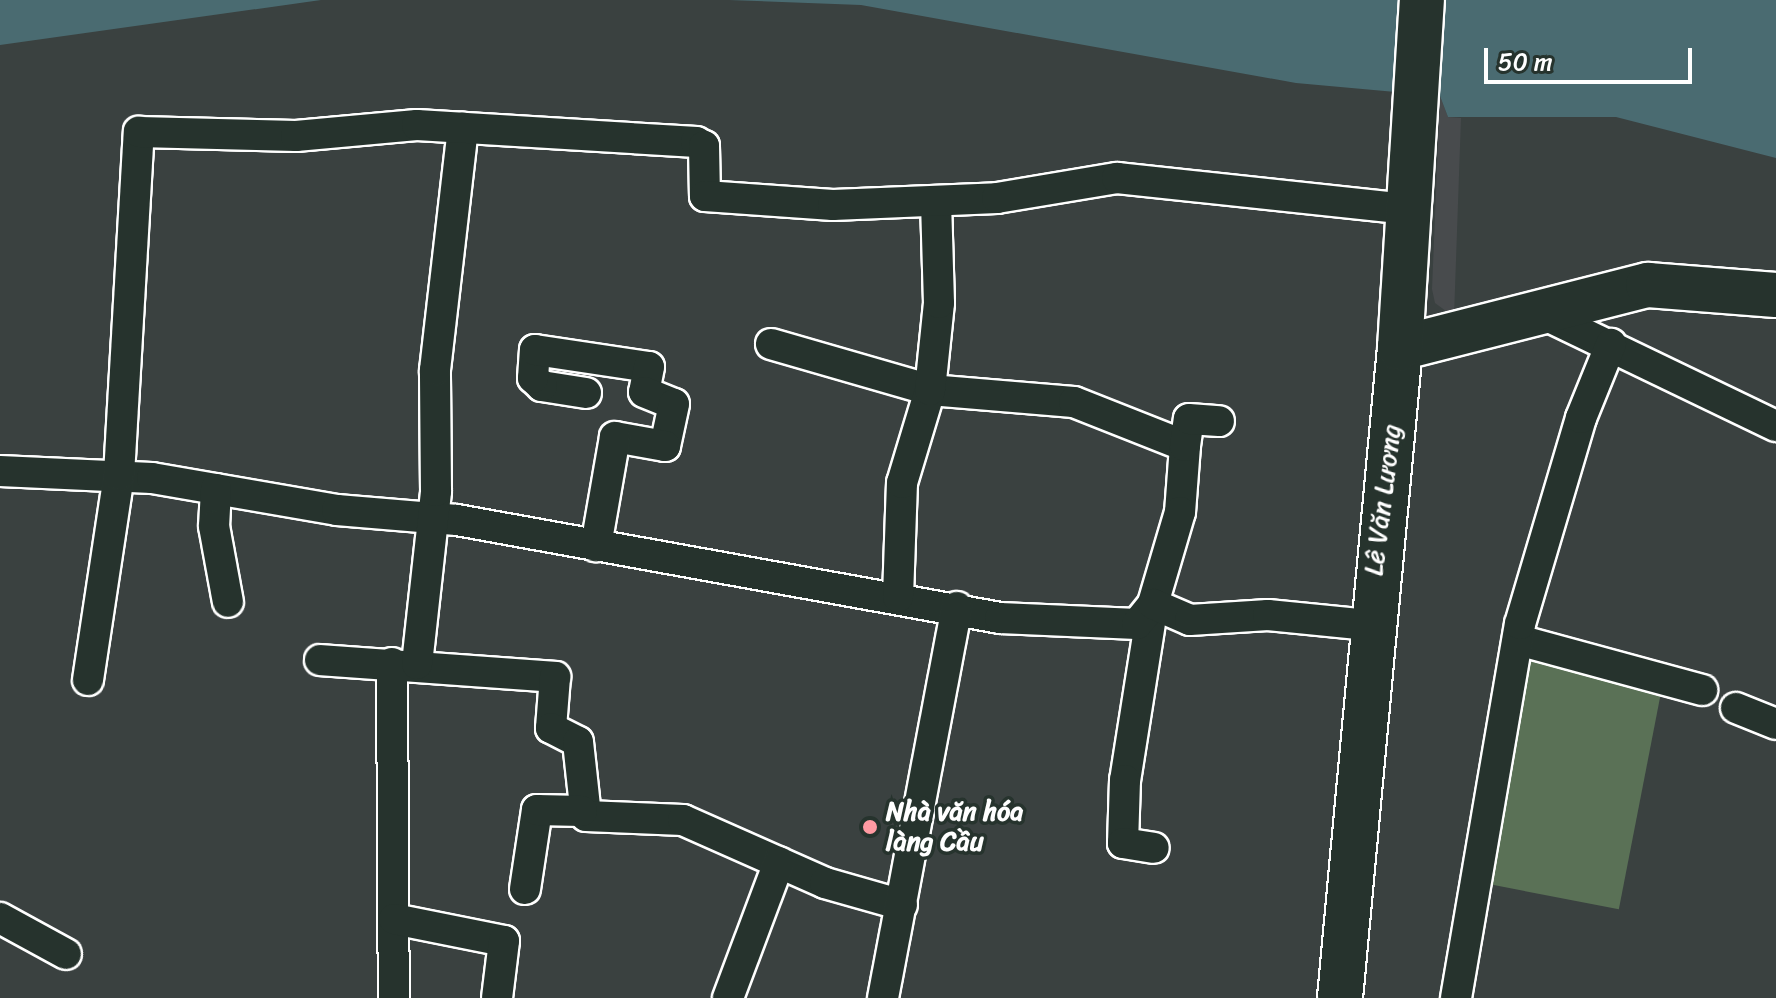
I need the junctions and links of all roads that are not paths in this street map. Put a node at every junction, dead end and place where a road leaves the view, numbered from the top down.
1 (1422, 0) edge
2 (463, 128) junction
3 (936, 202) junction
4 (1408, 209) junction
5 (1776, 295) edge
6 (1541, 313) junction
7 (771, 344) dead end
8 (1611, 344) junction
9 (1400, 348) junction
10 (930, 390) junction
11 (586, 393) dead end
12 (1219, 421) dead end
13 (1776, 426) edge
14 (1185, 446) junction
15 (0, 471) edge
16 (119, 475) junction
17 (216, 489) junction
18 (433, 519) junction
19 (596, 546) junction
20 (898, 597) junction
21 (228, 602) dead end
22 (1153, 604) junction
23 (957, 607) junction
24 (1369, 625) junction
25 (1518, 640) junction
26 (320, 660) dead end
27 (405, 664) junction
28 (88, 680) dead end
29 (1702, 690) dead end
30 (1736, 708) dead end
31 (1776, 724) edge
32 (582, 811) junction
33 (1154, 848) dead end
34 (779, 862) junction
35 (525, 889) dead end
36 (902, 905) junction
37 (0, 918) edge
38 (394, 919) junction
39 (66, 954) dead end
40 (394, 998) edge
41 (497, 998) edge
42 (728, 998) edge
43 (883, 998) edge
44 (1340, 998) edge
45 (1456, 998) edge

1 - 4 main road, Lê Văn Lương
2 - 3 street
2 - 16 street
2 - 18 street
3 - 4 street
3 - 10 street
4 - 9 main road, Lê Văn Lương
5 - 6 main road
6 - 8 street
6 - 9 main road
7 - 10 street
8 - 13 street
8 - 25 street
9 - 24 main road, Lê Văn Lương
10 - 14 street
10 - 20 street
11 - 19 street
12 - 14 street
14 - 22 street
15 - 16 street
16 - 17 street
16 - 28 street
17 - 18 street
17 - 21 street
18 - 19 street
18 - 27 street
19 - 20 street
20 - 23 street
22 - 23 street
22 - 24 street
22 - 33 street
23 - 36 street
24 - 44 main road, Lê Văn Lương
25 - 29 street
25 - 45 street
26 - 27 street
27 - 32 street
27 - 38 street
30 - 31 street
32 - 34 street
32 - 35 street
34 - 36 street
34 - 42 street
36 - 43 street
37 - 39 street
38 - 40 street
38 - 41 street

